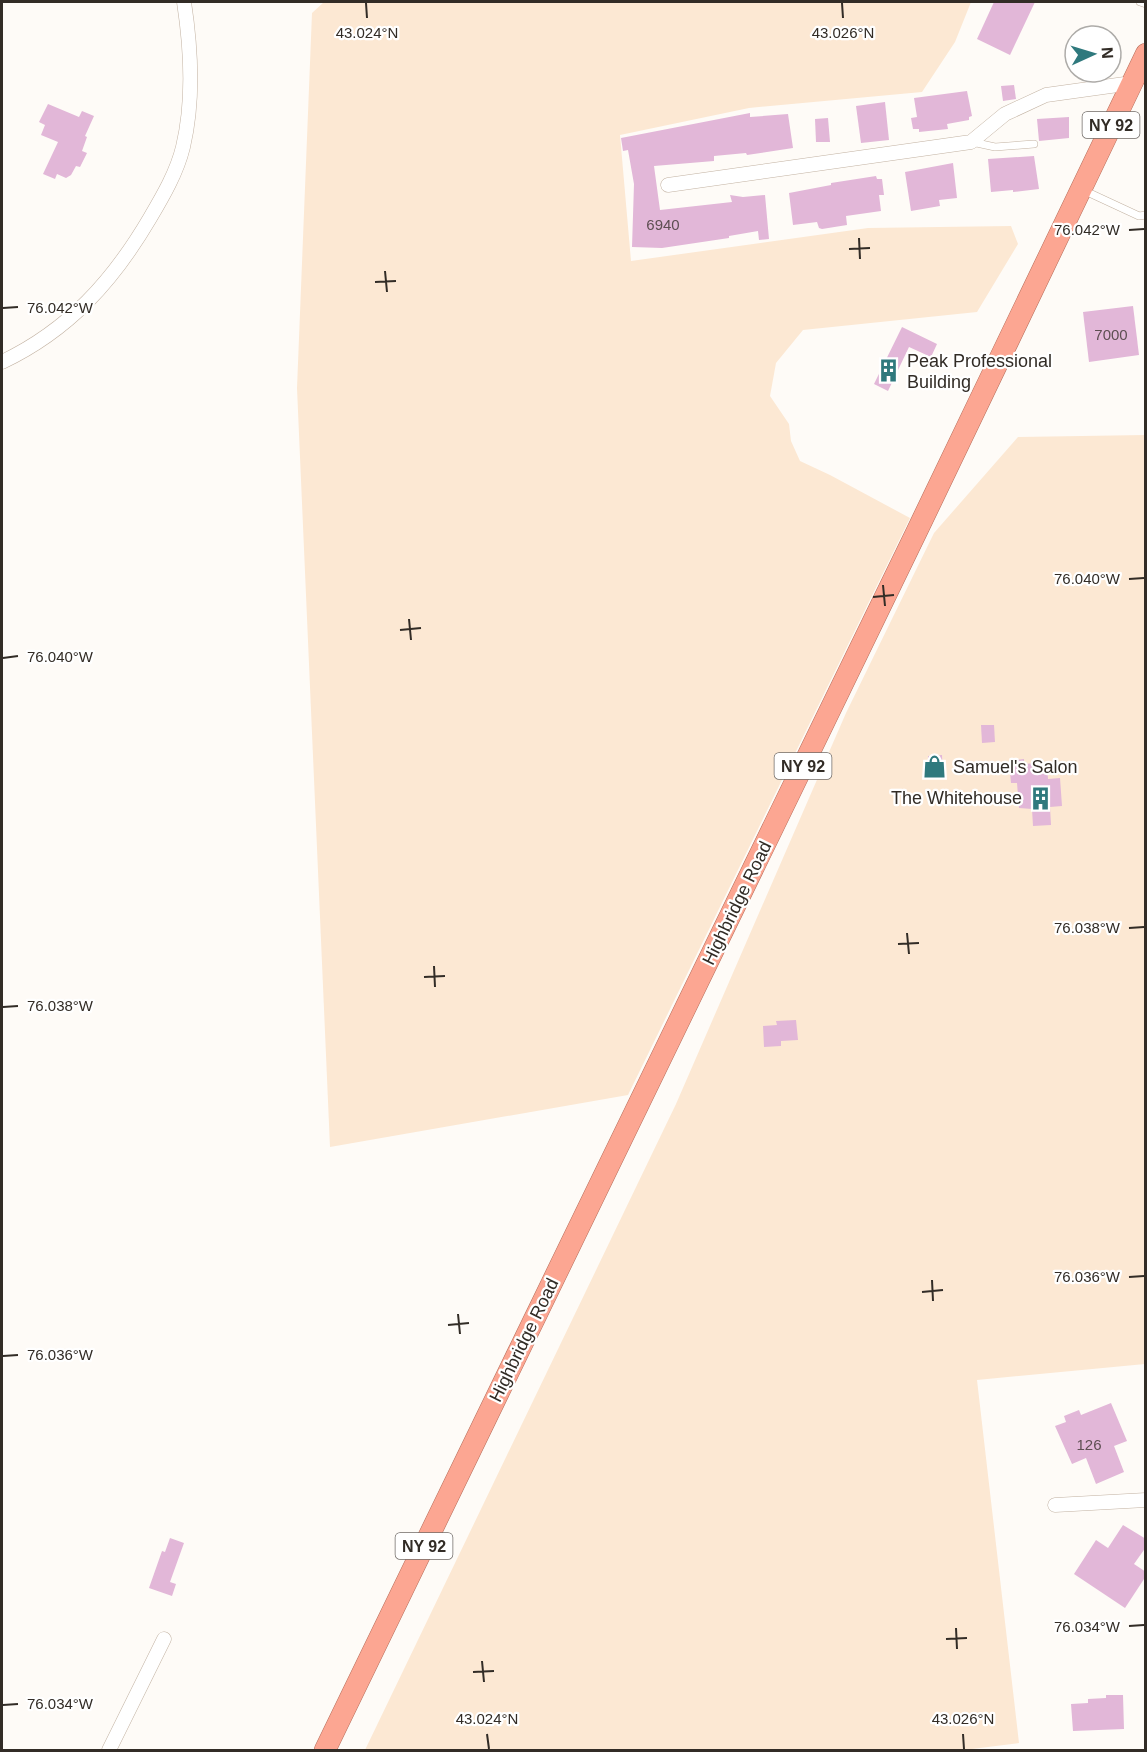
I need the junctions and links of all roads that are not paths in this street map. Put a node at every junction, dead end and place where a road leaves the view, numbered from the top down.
1 (184, 2) edge
2 (1140, 2) edge
3 (1146, 4) edge
4 (1144, 59) edge
5 (1132, 83) junction
6 (971, 142) junction
7 (1034, 144) dead end
8 (668, 185) dead end
9 (1080, 189) junction
10 (1146, 215) edge
11 (2, 362) edge
12 (1146, 1500) edge
13 (1055, 1505) dead end
14 (164, 1639) dead end
15 (109, 1750) edge
16 (325, 1750) edge

1 - 11 street
2 - 3 lane
4 - 5 highway, Highbridge Road / NY 92
5 - 6 street
5 - 9 highway, Highbridge Road / NY 92
6 - 7 lane
6 - 8 street
9 - 10 lane
9 - 16 highway, Highbridge Road / NY 92
12 - 13 street
14 - 15 street

